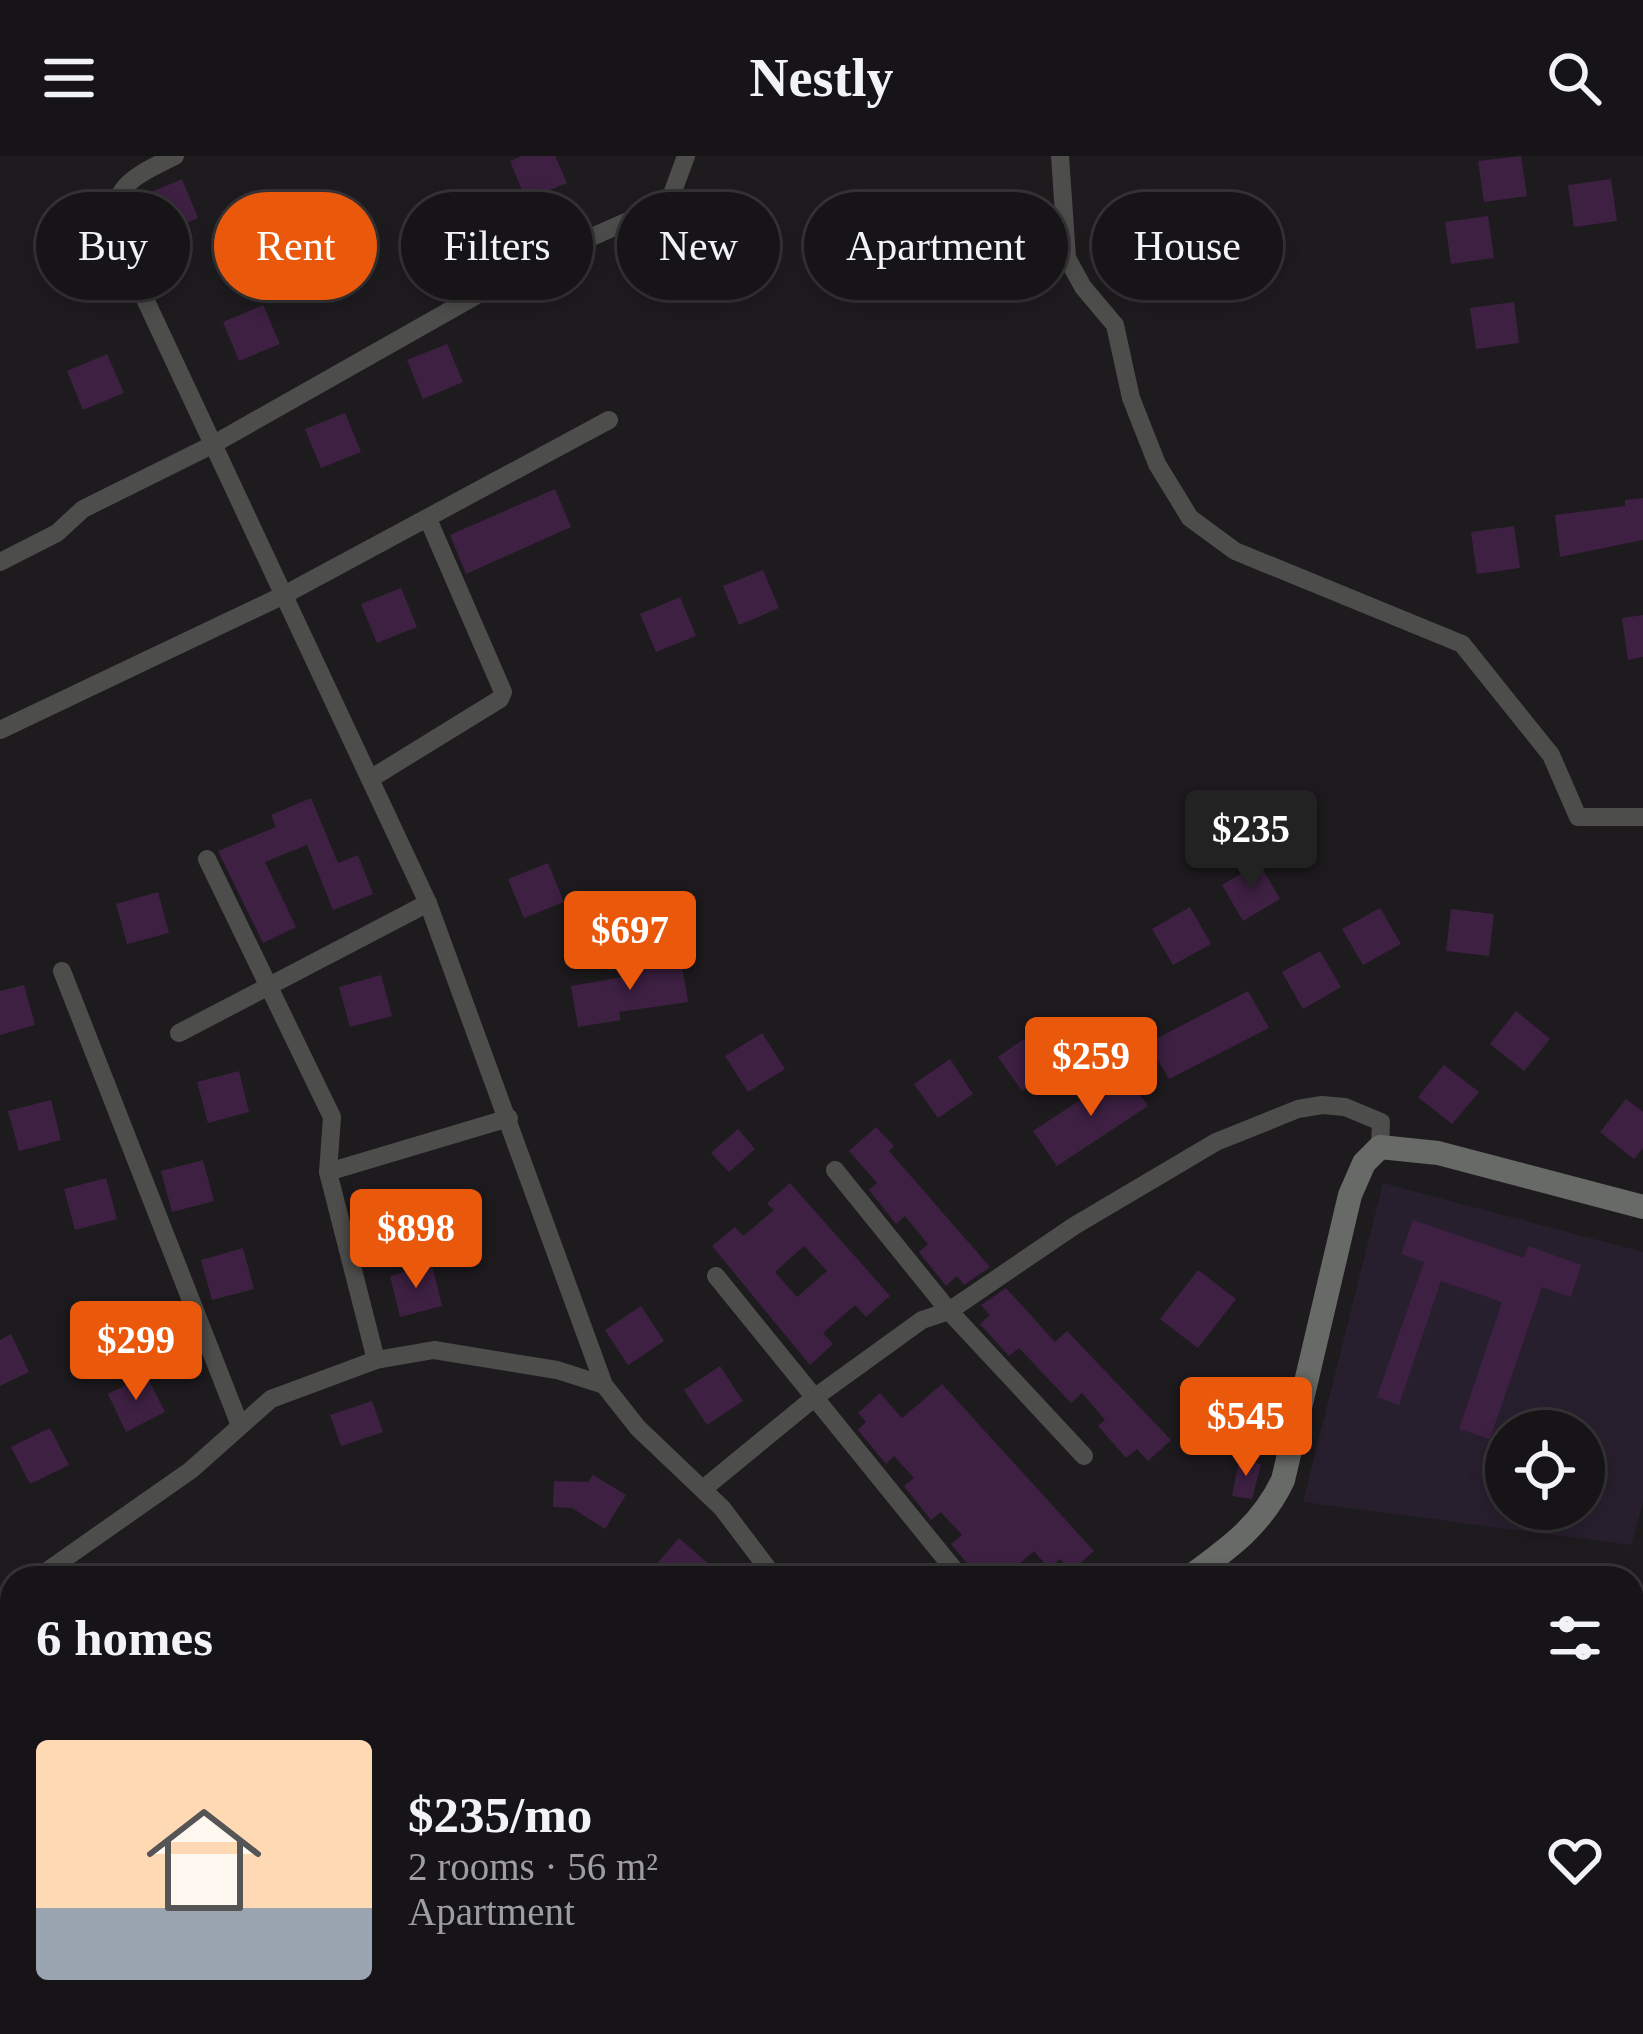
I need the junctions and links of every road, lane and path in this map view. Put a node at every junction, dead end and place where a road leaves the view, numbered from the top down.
1 (175, 156) edge
2 (686, 156) edge
3 (1060, 156) edge
4 (609, 420) dead end
5 (212, 445) junction
6 (428, 519) junction
7 (0, 562) edge
8 (284, 595) junction
9 (0, 730) edge
10 (370, 778) junction
11 (1643, 817) edge
12 (207, 860) dead end
13 (428, 903) junction
14 (62, 971) dead end
15 (267, 986) junction
16 (179, 1033) dead end
17 (509, 1118) junction
18 (1380, 1147) junction
19 (835, 1170) dead end
20 (328, 1172) junction
21 (1643, 1208) edge
22 (716, 1276) dead end
23 (949, 1311) junction
24 (376, 1360) junction
25 (604, 1385) junction
26 (814, 1398) junction
27 (239, 1423) junction
28 (1084, 1456) dead end
29 (703, 1489) junction
30 (54, 1566) edge
31 (765, 1566) edge
32 (951, 1566) edge
33 (1205, 1566) edge

1 - 5 street
2 - 5 street
3 - 11 street
4 - 6 street
5 - 7 street
5 - 8 street
6 - 8 street
6 - 10 street
8 - 9 street
8 - 10 street
10 - 13 street
12 - 15 street
13 - 15 street
13 - 17 street
14 - 27 street
15 - 16 street
15 - 20 street
17 - 20 street
17 - 25 street
18 - 21 street
18 - 23 street
18 - 33 street
19 - 23 street
20 - 24 street
22 - 26 street
23 - 26 street
23 - 28 street
24 - 25 street
24 - 27 street
25 - 29 street
26 - 29 street
26 - 32 street
27 - 30 street
29 - 31 street

